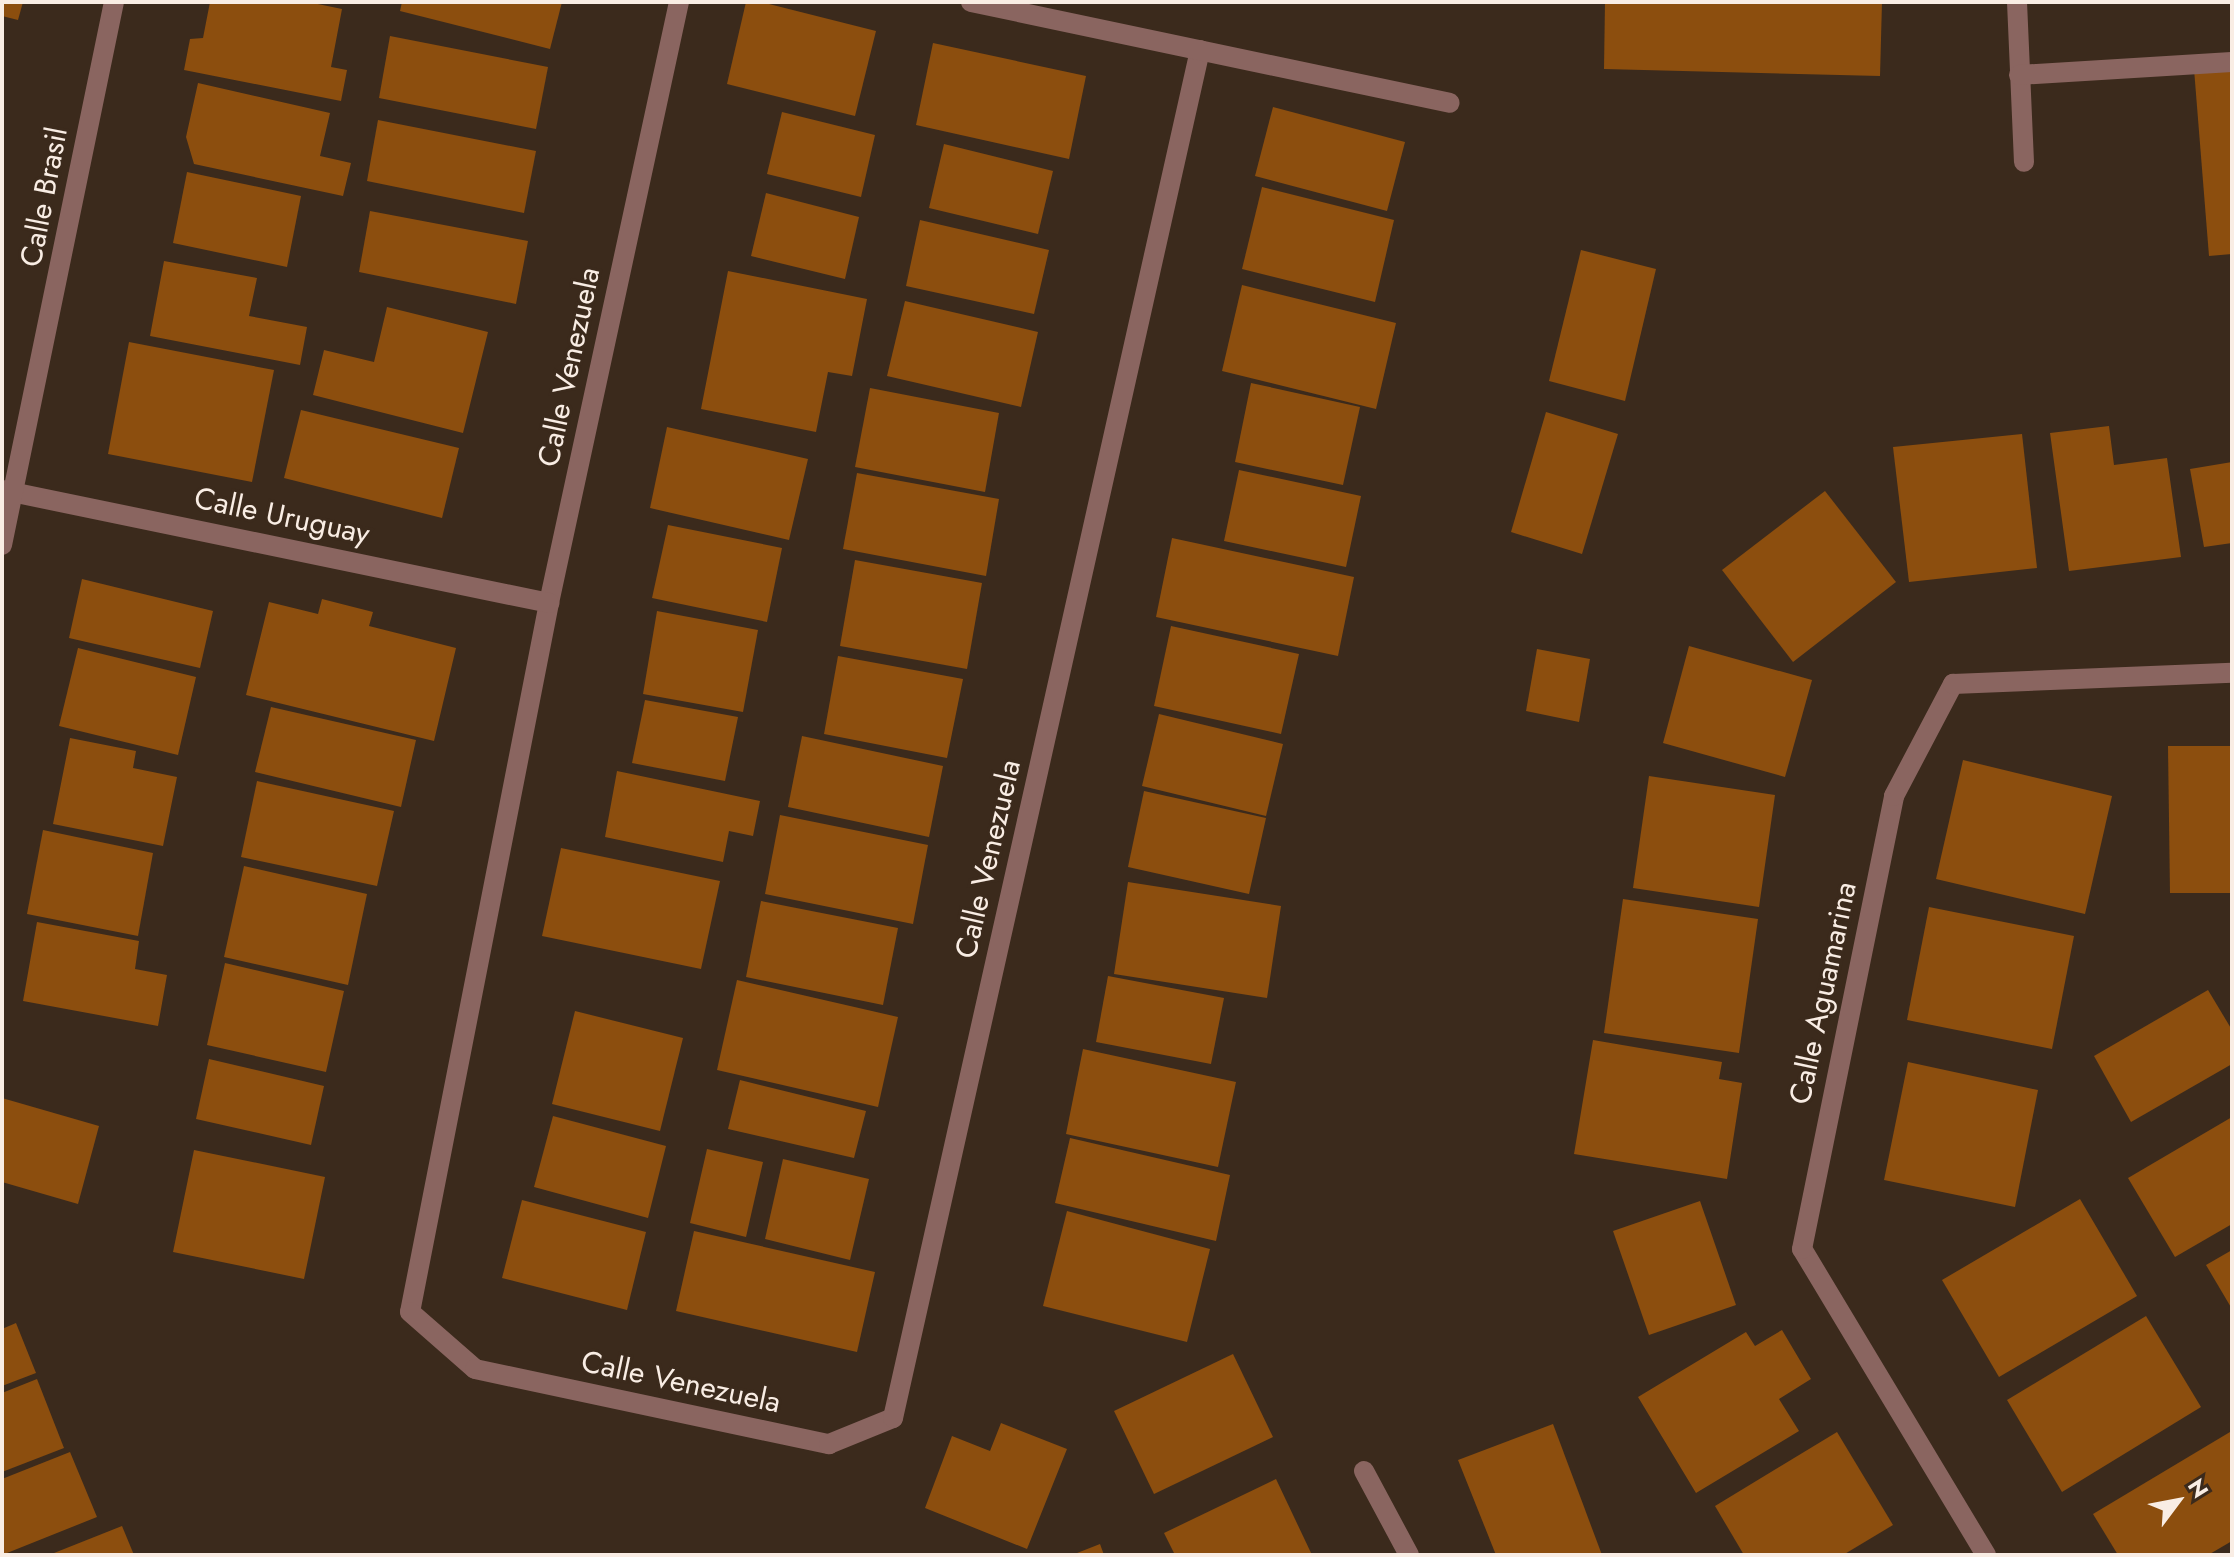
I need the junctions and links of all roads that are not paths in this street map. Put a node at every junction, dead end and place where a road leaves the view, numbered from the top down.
1 (114, 2) edge
2 (679, 2) edge
3 (971, 2) edge
4 (2017, 2) edge
5 (1200, 50) junction
6 (2232, 62) edge
7 (2019, 75) junction
8 (1449, 103) dead end
9 (2024, 162) dead end
10 (8, 491) edge
11 (2, 545) edge
12 (549, 603) junction
13 (2232, 673) edge
14 (1364, 1471) dead end
15 (1409, 1555) edge
16 (1986, 1555) edge

1 - 10 street, Calle Brasil
2 - 12 street, Calle Venezuela
3 - 5 street
4 - 7 street
5 - 8 street
5 - 12 street, Calle Venezuela
6 - 7 street
7 - 9 street
10 - 11 street, Calle Brasil
10 - 12 street, Calle Uruguay
13 - 16 street, Calle Aguamarina
14 - 15 street

